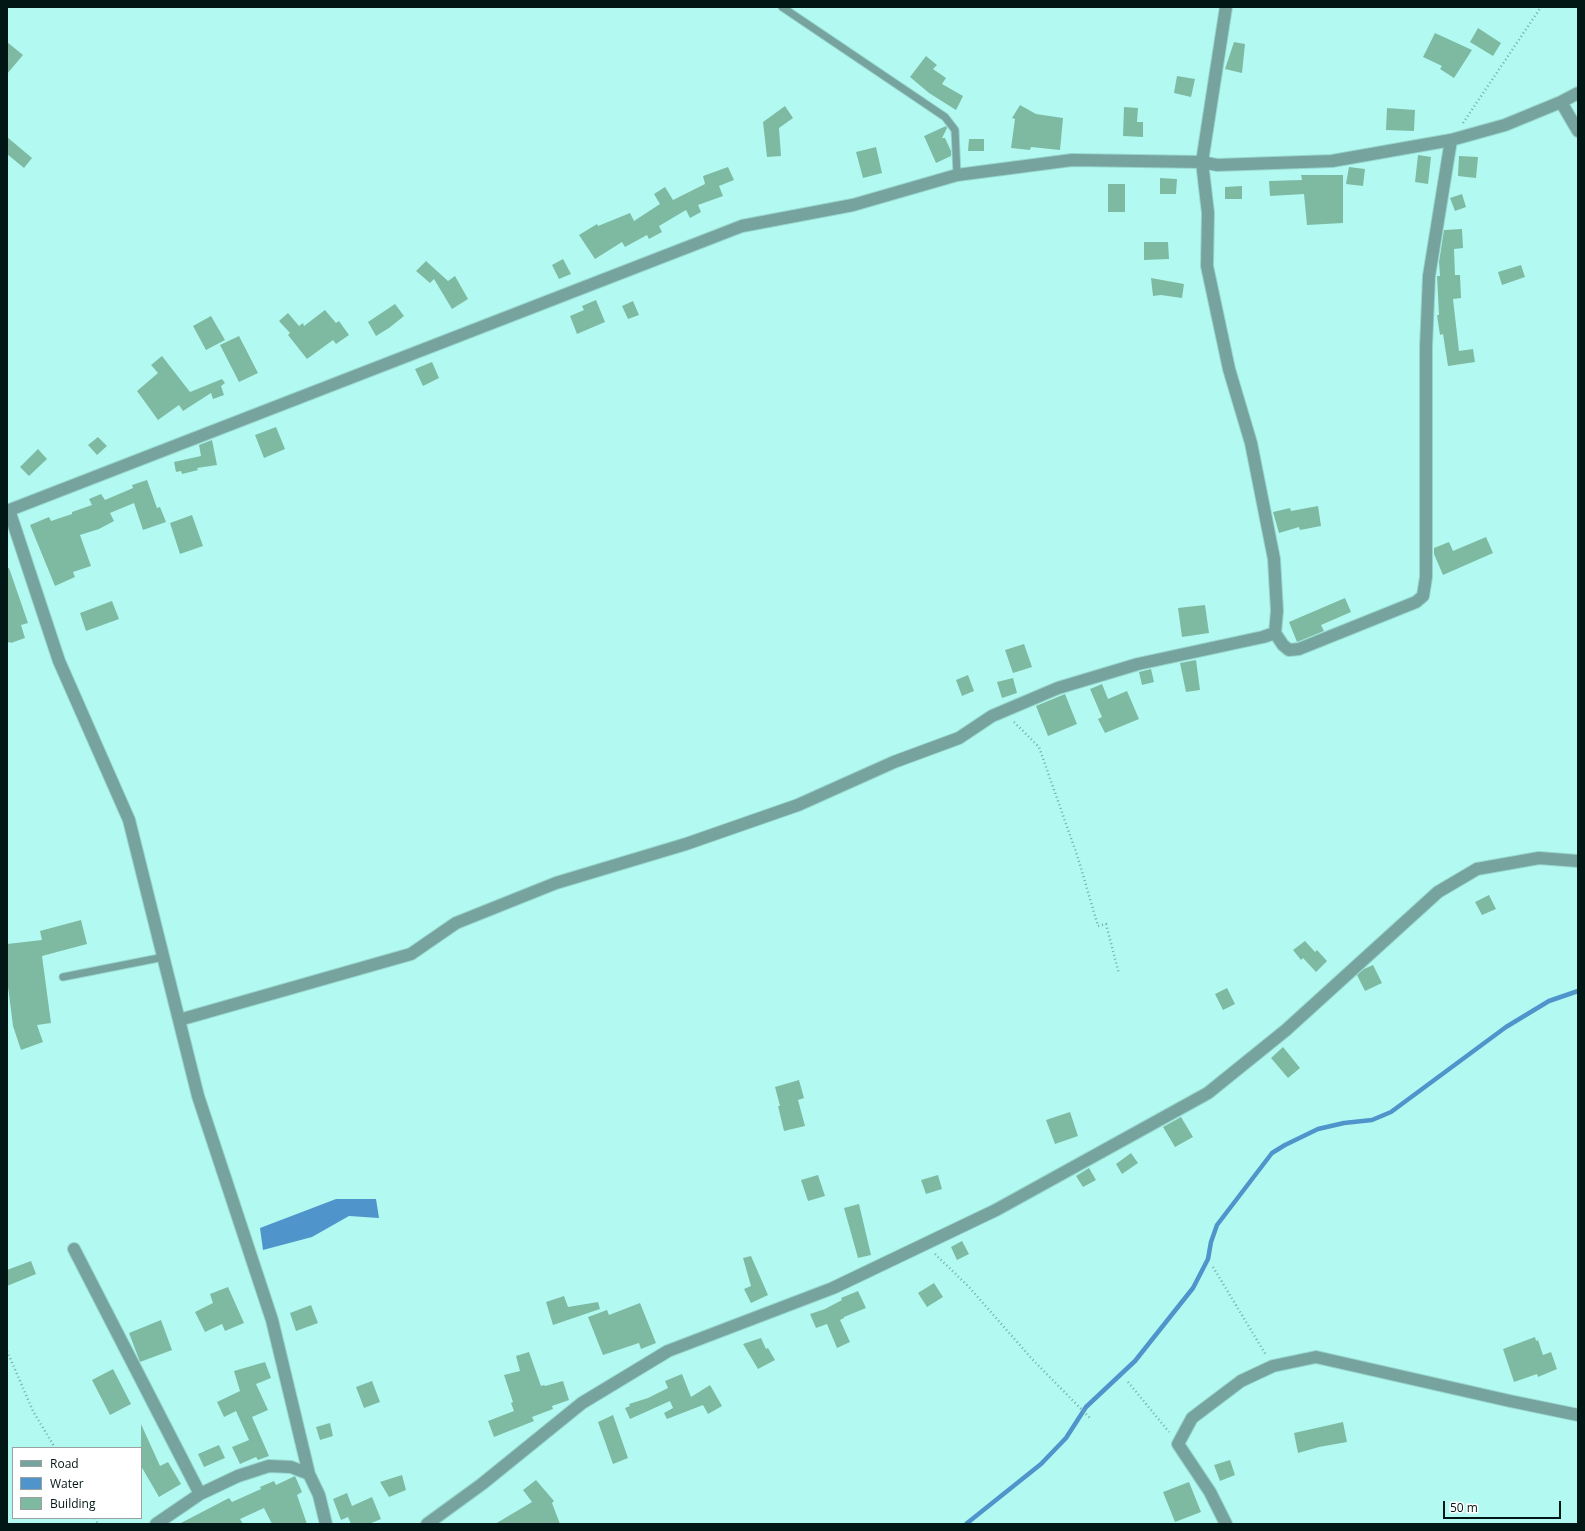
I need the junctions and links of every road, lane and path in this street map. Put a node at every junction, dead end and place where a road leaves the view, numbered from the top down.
1 (782, 7) edge
2 (1226, 7) edge
3 (1541, 7) edge
4 (1578, 93) edge
5 (1561, 102) junction
6 (1578, 131) edge
7 (1451, 140) junction
8 (1202, 162) junction
9 (957, 175) junction
10 (8, 511) edge
11 (1275, 633) junction
12 (992, 716) junction
13 (1578, 861) edge
14 (164, 957) junction
15 (1119, 974) dead end
16 (63, 977) dead end
17 (179, 1020) junction
18 (925, 1244) junction
19 (74, 1249) dead end
20 (1213, 1267) dead end
21 (7, 1351) edge
22 (1273, 1366) junction
23 (1128, 1382) dead end
24 (1578, 1415) edge
25 (1090, 1418) dead end
26 (1178, 1444) junction
27 (54, 1447) edge
28 (309, 1474) junction
29 (200, 1494) junction
30 (156, 1524) edge
31 (326, 1524) edge
32 (427, 1524) edge
33 (1226, 1524) edge

1 - 9 lane
2 - 8 street
3 - 7 path
4 - 5 street
5 - 6 street
5 - 7 street
7 - 8 street
7 - 11 street
8 - 9 street
8 - 11 street
9 - 10 street
10 - 14 street
11 - 12 street
12 - 15 path
12 - 17 street
13 - 18 street
14 - 16 lane
14 - 17 street
17 - 28 street
18 - 25 path
18 - 32 street
19 - 29 street
20 - 22 path
21 - 27 path
22 - 24 street
22 - 26 street
23 - 26 path
26 - 33 street
28 - 29 street
28 - 31 street
29 - 30 street

